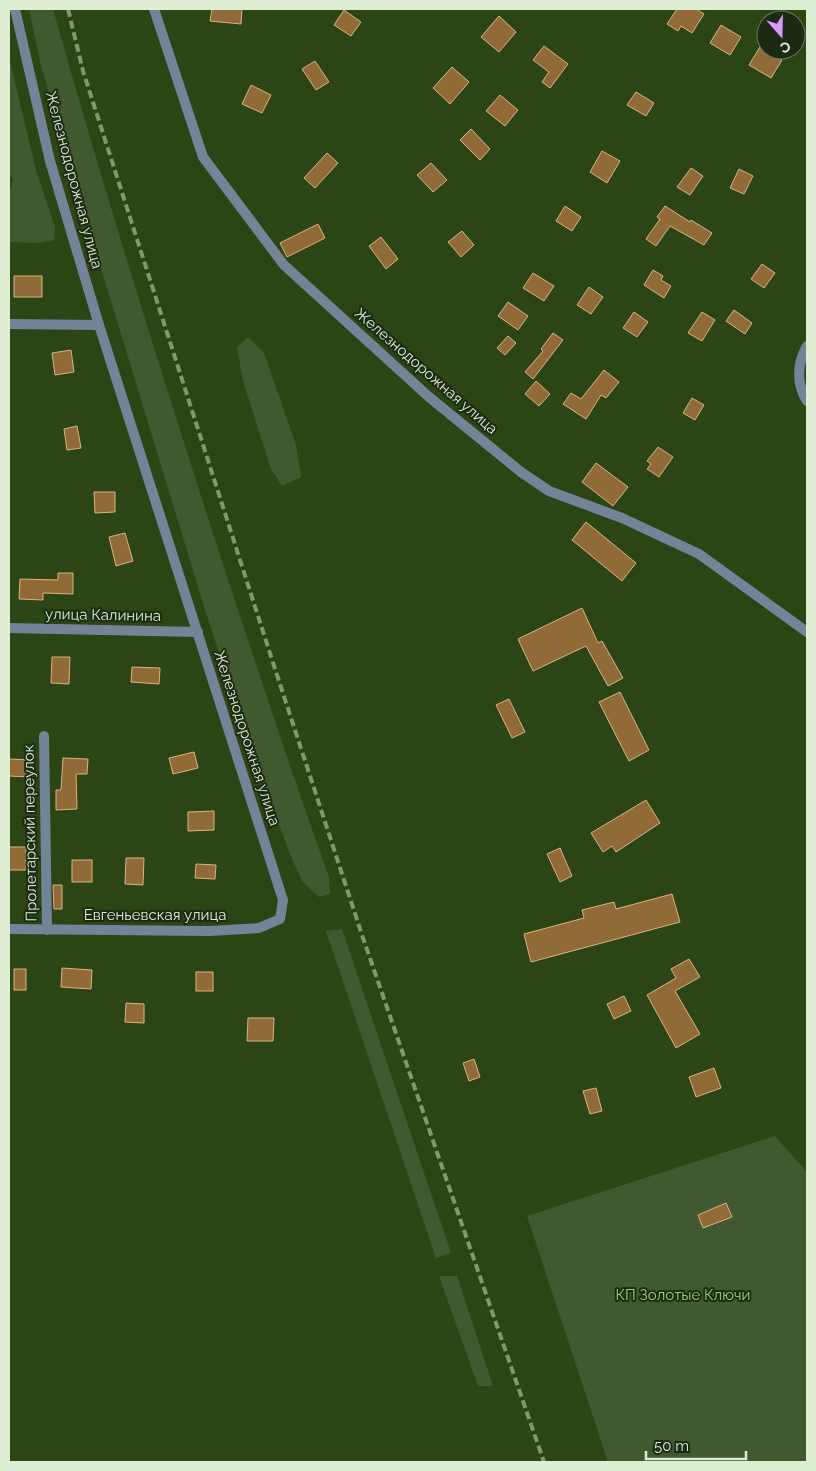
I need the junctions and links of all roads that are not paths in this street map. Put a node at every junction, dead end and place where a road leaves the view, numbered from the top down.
1 (154, 9) edge
2 (13, 10) edge
3 (9, 324) edge
4 (99, 325) junction
5 (807, 346) edge
6 (807, 401) edge
7 (9, 628) edge
8 (198, 632) junction
9 (807, 632) edge
10 (44, 736) dead end
11 (284, 900) joint
12 (9, 929) edge
13 (47, 930) junction

1 - 9 street, Железнодорожная улица
2 - 4 street, Железнодорожная улица
3 - 4 street
4 - 8 street, Железнодорожная улица
5 - 6 street
7 - 8 street, улица Калинина
8 - 11 street, Железнодорожная улица
10 - 13 street, Пролетарский переулок
11 - 13 street, Евгеньевская улица
12 - 13 street, Евгеньевская улица

